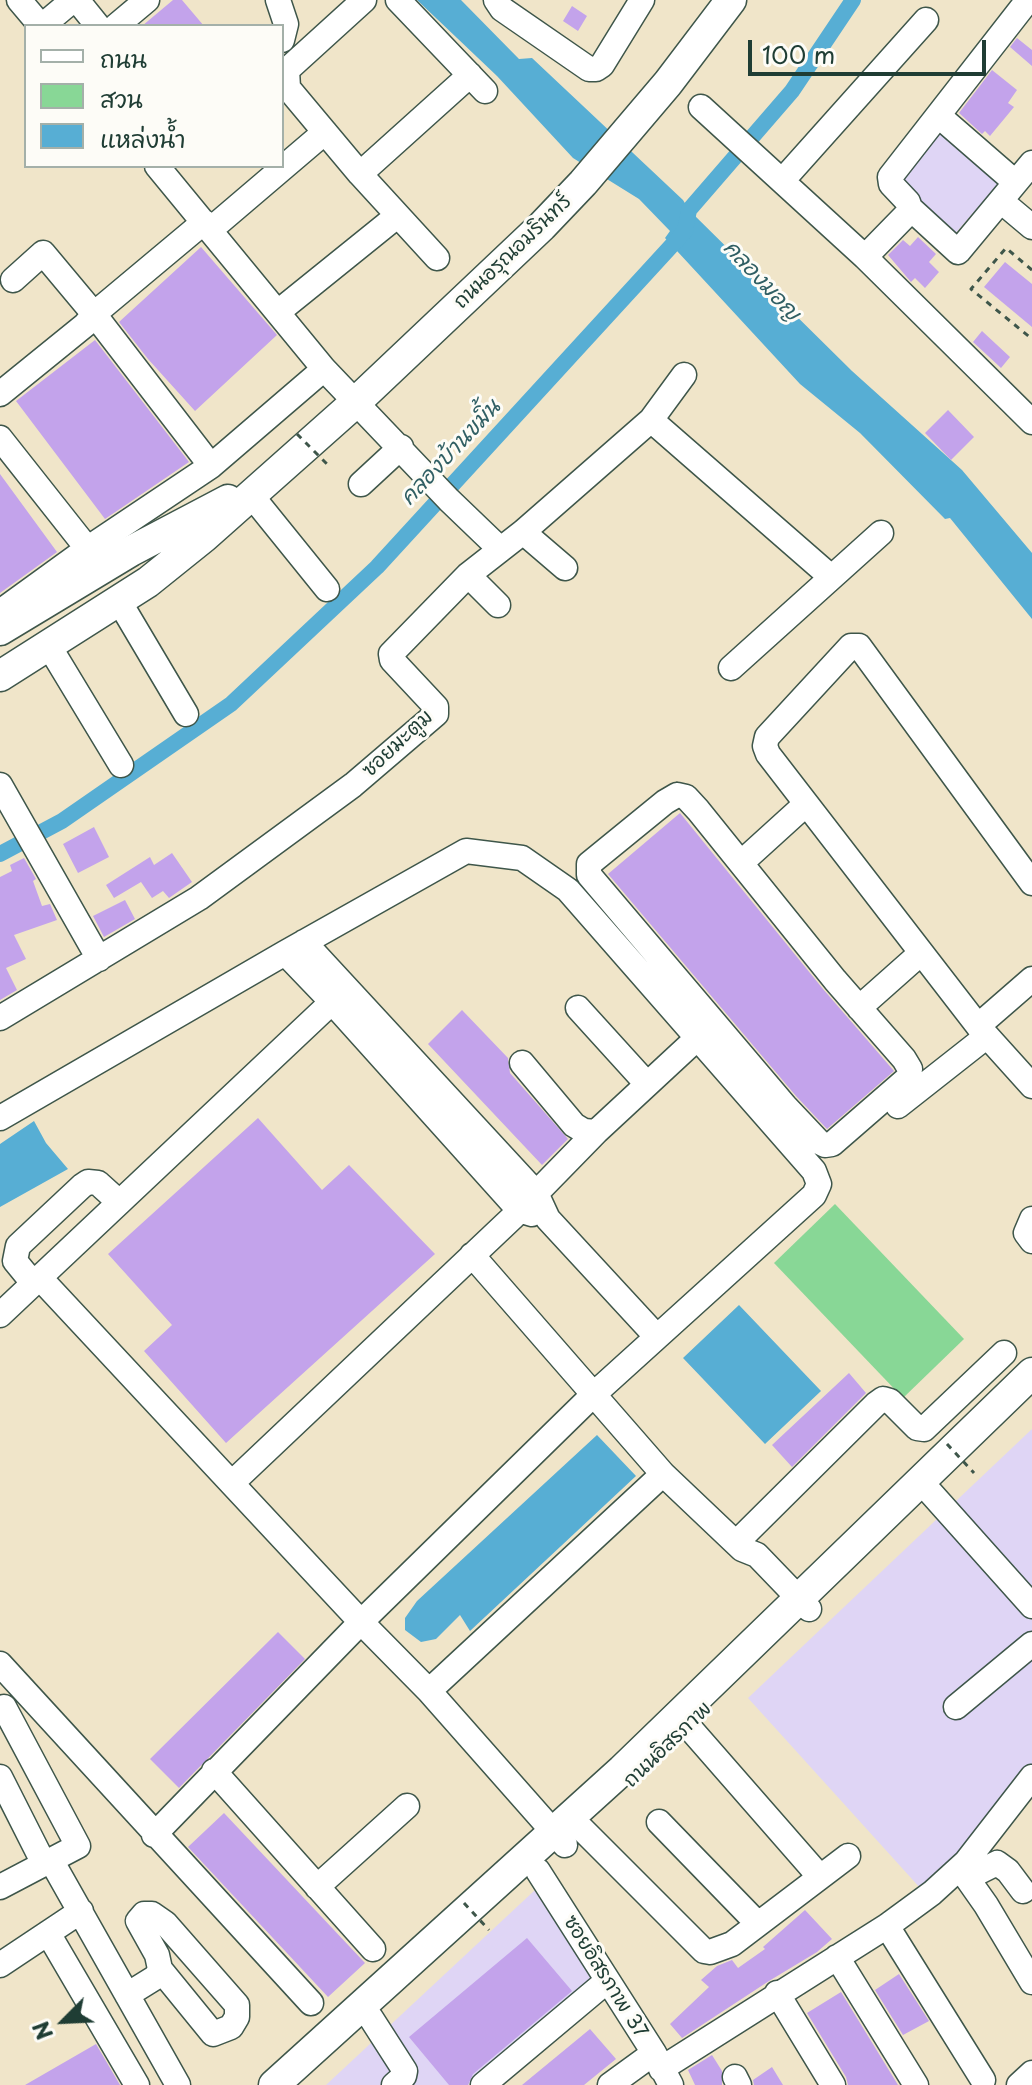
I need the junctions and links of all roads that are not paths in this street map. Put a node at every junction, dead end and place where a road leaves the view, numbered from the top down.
1 (19, 0) edge
2 (75, 0) edge
3 (147, 0) edge
4 (278, 0) edge
5 (364, 0) edge
6 (398, 0) edge
7 (496, 0) edge
8 (642, 0) edge
9 (731, 0) edge
10 (1028, 0) edge
11 (926, 20) dead end
12 (39, 24) edge
13 (44, 24) edge
14 (96, 24) edge
15 (118, 24) edge
16 (284, 32) edge
17 (701, 107) dead end
18 (939, 116) junction
19 (325, 132) junction
20 (1032, 163) edge
21 (284, 165) edge
22 (159, 168) edge
23 (280, 168) edge
24 (360, 174) junction
25 (782, 181) junction
26 (1008, 192) junction
27 (910, 208) junction
28 (397, 216) junction
29 (207, 226) junction
30 (1032, 227) edge
31 (865, 257) junction
32 (437, 258) dead end
33 (13, 280) dead end
34 (278, 312) junction
35 (94, 314) junction
36 (324, 369) junction
37 (684, 375) dead end
38 (0, 394) edge
39 (356, 402) junction
40 (651, 420) junction
41 (1032, 422) edge
42 (0, 438) edge
43 (401, 447) junction
44 (211, 466) junction
45 (361, 484) dead end
46 (260, 487) junction
47 (523, 532) junction
48 (881, 533) dead end
49 (169, 547) junction
50 (499, 548) junction
51 (95, 558) junction
52 (565, 568) dead end
53 (468, 575) junction
54 (831, 577) junction
55 (327, 589) dead end
56 (119, 601) junction
57 (498, 605) dead end
58 (0, 612) edge
59 (0, 630) edge
60 (49, 646) junction
61 (0, 654) edge
62 (731, 668) dead end
63 (0, 676) edge
64 (186, 714) dead end
65 (121, 765) dead end
66 (1, 791) edge
67 (806, 804) junction
68 (741, 863) junction
69 (1032, 883) edge
70 (294, 947) junction
71 (921, 953) junction
72 (99, 959) junction
73 (318, 972) junction
74 (1032, 979) edge
75 (332, 1002) junction
76 (578, 1008) dead end
77 (859, 1008) junction
78 (0, 1018) edge
79 (705, 1030) junction
80 (983, 1031) junction
81 (522, 1063) dead end
82 (647, 1084) junction
83 (1032, 1086) edge
84 (0, 1118) edge
85 (596, 1132) junction
86 (814, 1171) junction
87 (527, 1201) junction
88 (119, 1202) junction
89 (1032, 1219) edge
90 (1032, 1241) edge
91 (472, 1255) junction
92 (36, 1280) junction
93 (0, 1315) edge
94 (657, 1337) junction
95 (1004, 1353) dead end
96 (1032, 1373) edge
97 (1032, 1393) edge
98 (593, 1395) junction
99 (663, 1474) junction
100 (232, 1483) junction
101 (931, 1493) junction
102 (739, 1546) junction
103 (1032, 1606) edge
104 (799, 1608) junction
105 (361, 1622) junction
106 (1032, 1644) edge
107 (0, 1664) edge
108 (429, 1691) junction
109 (956, 1707) dead end
110 (0, 1709) edge
111 (688, 1726) junction
112 (214, 1771) junction
113 (0, 1777) edge
114 (1032, 1777) edge
115 (407, 1806) dead end
116 (659, 1822) dead end
117 (154, 1835) junction
118 (566, 1836) junction
119 (848, 1856) dead end
120 (48, 1862) junction
121 (538, 1871) junction
122 (963, 1873) junction
123 (4, 1876) edge
124 (820, 1877) junction
125 (317, 1887) junction
126 (1023, 1891) dead end
127 (81, 1911) junction
128 (758, 1924) junction
129 (887, 1926) junction
130 (48, 1933) junction
131 (373, 1949) dead end
132 (837, 1957) junction
133 (0, 1965) edge
134 (160, 1969) junction
135 (607, 1981) junction
136 (1032, 1982) edge
137 (777, 1993) junction
138 (127, 1995) junction
139 (311, 2003) dead end
140 (371, 2018) junction
141 (662, 2069) edge
142 (1032, 2073) edge
143 (983, 2080) dead end
144 (137, 2085) edge
145 (178, 2085) edge
146 (274, 2085) edge
147 (295, 2085) edge
148 (394, 2085) edge
149 (483, 2085) edge
150 (610, 2085) edge
151 (833, 2085) edge
152 (916, 2085) edge
153 (1019, 2085) edge

1 - 12 street
2 - 13 street
2 - 14 street
3 - 15 street
4 - 16 street
5 - 19 street
6 - 24 street
7 - 8 street
9 - 39 main road, ถนนอรุณอมรินทร์
10 - 18 street
11 - 25 street
17 - 25 street
18 - 26 street
18 - 27 street
19 - 21 street
19 - 24 street
20 - 26 street
22 - 29 street
23 - 29 street
24 - 28 street
25 - 31 street
26 - 27 street
26 - 30 street
27 - 31 street
28 - 32 street
28 - 34 street
29 - 34 street
29 - 35 street
31 - 41 street
33 - 35 street
34 - 36 street
35 - 38 street
35 - 44 street
36 - 39 street
36 - 44 street
37 - 40 street, ซอยมะตูม
39 - 43 street
39 - 46 main road, ถนนอรุณอมรินทร์
40 - 47 street, ซอยมะตูม
40 - 54 street
42 - 51 street
43 - 45 street
43 - 50 street
44 - 51 street
46 - 49 main road, ถนนอรุณอมรินทร์
46 - 55 street
47 - 50 street, ซอยมะตูม
47 - 52 street
48 - 54 street
49 - 51 main road, ถนนอรุณอมรินทร์
49 - 56 main road, ถนนอรุณอมรินทร์
49 - 61 main road
50 - 53 street, ซอยมะตูม
51 - 58 street
51 - 59 main road, ถนนอรุณอมรินทร์
53 - 57 street
53 - 72 street, ซอยมะตูม
54 - 62 street
56 - 60 main road, ถนนอรุณอมรินทร์
56 - 64 street
60 - 63 main road, ถนนอรุณอมรินทร์
60 - 65 street
66 - 72 street
67 - 68 street
67 - 69 street
67 - 71 street
68 - 77 street
68 - 79 street
70 - 73 street
70 - 79 street
70 - 84 street
71 - 77 street
71 - 80 street
72 - 78 street, ซอยมะตูม
73 - 75 street
73 - 87 street
74 - 80 street
75 - 87 street
75 - 88 street
76 - 82 street
77 - 79 street
79 - 82 street
79 - 86 street
80 - 83 street
80 - 86 street
81 - 85 street
82 - 85 street
85 - 87 street
86 - 94 street
87 - 91 street
87 - 94 street
88 - 92 street
88 - 92 street
89 - 90 street
91 - 98 street
91 - 100 street
92 - 93 street
92 - 100 street
94 - 98 street
95 - 102 street
96 - 104 main road
97 - 101 main road, ถนนอิสรภาพ
98 - 99 street
98 - 105 street
99 - 102 street
99 - 108 street
100 - 105 street
101 - 103 street
101 - 104 main road, ถนนอิสรภาพ
102 - 104 street
104 - 111 main road, ถนนอิสรภาพ
104 - 118 main road
105 - 108 street
105 - 112 street
106 - 109 street
107 - 117 street
108 - 118 street
110 - 120 street
111 - 118 main road, ถนนอิสรภาพ
111 - 124 street
112 - 117 street
112 - 125 street
113 - 120 street
114 - 122 street
115 - 125 street
116 - 128 street
117 - 139 street
118 - 121 main road, ถนนอิสรภาพ
118 - 128 street
118 - 146 main road
119 - 124 street
120 - 123 street
120 - 127 street
121 - 135 street, ซอยอิสรภาพ 37
121 - 140 main road, ถนนอิสรภาพ
122 - 126 street
122 - 129 street
122 - 136 street
124 - 128 street
125 - 131 street
127 - 130 street
127 - 138 street
129 - 132 street
129 - 143 street
130 - 133 street
130 - 144 street
132 - 137 street
132 - 152 street
134 - 134 street
134 - 138 street
135 - 141 street, ซอยอิสรภาพ 37
135 - 149 street
137 - 141 street
137 - 151 street
138 - 145 street
140 - 147 main road, ถนนอิสรภาพ
140 - 148 street
141 - 150 street
142 - 153 street

